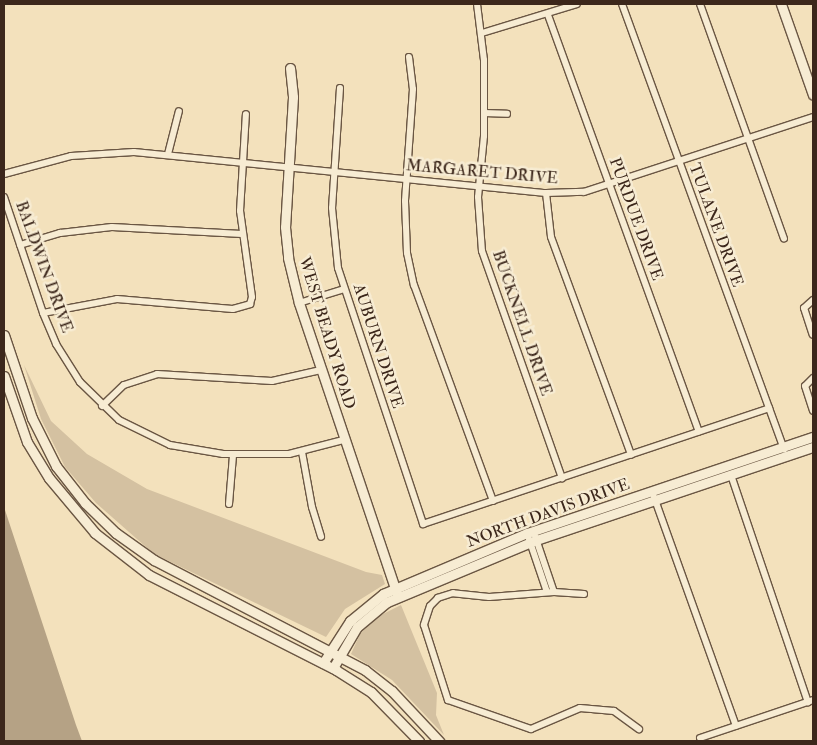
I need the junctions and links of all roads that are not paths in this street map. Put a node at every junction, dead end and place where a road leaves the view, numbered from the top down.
1 (476, 4) edge
2 (577, 4) edge
3 (622, 4) edge
4 (700, 4) edge
5 (781, 4) edge
6 (548, 15) junction
7 (482, 33) junction
8 (409, 57) dead end
9 (290, 68) dead end
10 (340, 88) dead end
11 (813, 95) edge
12 (179, 111) dead end
13 (484, 113) junction
14 (246, 114) dead end
15 (507, 114) dead end
16 (813, 117) edge
17 (747, 139) junction
18 (168, 154) junction
19 (243, 162) junction
20 (679, 163) junction
21 (288, 166) junction
22 (334, 171) junction
23 (4, 174) edge
24 (407, 179) junction
25 (609, 185) junction
26 (480, 186) junction
27 (546, 193) junction
28 (4, 197) edge
29 (242, 234) junction
30 (784, 238) dead end
31 (20, 245) junction
32 (344, 289) junction
33 (813, 300) edge
34 (299, 303) junction
35 (43, 313) junction
36 (4, 335) edge
37 (813, 335) edge
38 (321, 370) junction
39 (4, 376) edge
40 (813, 378) edge
41 (102, 406) junction
42 (769, 408) junction
43 (813, 411) edge
44 (699, 432) junction
45 (813, 437) edge
46 (344, 440) junction
47 (813, 447) edge
48 (785, 451) junction
49 (302, 452) junction
50 (233, 455) junction
51 (631, 455) junction
52 (731, 475) junction
53 (562, 478) junction
54 (654, 496) junction
55 (494, 501) junction
56 (229, 504) dead end
57 (321, 537) dead end
58 (531, 537) junction
59 (550, 592) junction
60 (397, 593) junction
61 (584, 594) dead end
62 (330, 650) junction
63 (340, 655) junction
64 (323, 663) junction
65 (333, 668) junction
66 (811, 701) edge
67 (736, 726) junction
68 (639, 729) dead end
69 (700, 738) dead end
70 (419, 741) edge
71 (438, 741) edge

1 - 7 street, BUCKNELL DRIVE
2 - 6 street
3 - 20 street, TULANE DRIVE
4 - 17 street
5 - 11 street
6 - 7 street
6 - 25 street, PURDUE DRIVE
7 - 13 street, BUCKNELL DRIVE
8 - 24 street
9 - 21 street, WEST BEADY ROAD
10 - 22 street, AUBURN DRIVE
12 - 18 street
13 - 15 street
13 - 26 street, BUCKNELL DRIVE
14 - 19 street
16 - 17 street, MARGARET DRIVE
17 - 20 street, MARGARET DRIVE
17 - 30 street
18 - 19 street, MARGARET DRIVE
18 - 23 street, MARGARET DRIVE
19 - 21 street, MARGARET DRIVE
19 - 29 street
20 - 25 street, MARGARET DRIVE
20 - 42 street, TULANE DRIVE
21 - 22 street, MARGARET DRIVE
21 - 34 street, WEST BEADY ROAD
22 - 24 street, MARGARET DRIVE
22 - 32 street, AUBURN DRIVE
24 - 26 street, MARGARET DRIVE
24 - 55 street
25 - 27 street, MARGARET DRIVE
25 - 44 street, PURDUE DRIVE
26 - 27 street, MARGARET DRIVE
26 - 53 street, BUCKNELL DRIVE
27 - 51 street
28 - 31 street, BALDWIN DRIVE
29 - 31 street
29 - 35 street
31 - 35 street, BALDWIN DRIVE
32 - 34 street
32 - 55 street, AUBURN DRIVE
33 - 37 street
34 - 38 street, WEST BEADY ROAD
35 - 41 street, BALDWIN DRIVE
36 - 62 street
38 - 41 street
38 - 46 street, WEST BEADY ROAD
39 - 64 street
40 - 43 street
41 - 50 street, BALDWIN DRIVE
42 - 44 street
42 - 48 street, TULANE DRIVE
44 - 51 street
45 - 48 street, NORTH DAVIS DRIVE
46 - 49 street, BALDWIN DRIVE
46 - 60 street, WEST BEADY ROAD
47 - 48 street, NORTH DAVIS DRIVE
48 - 52 street, NORTH DAVIS DRIVE
48 - 54 street, NORTH DAVIS DRIVE
49 - 50 street, BALDWIN DRIVE
49 - 57 street
50 - 56 street
51 - 53 street
52 - 54 street, NORTH DAVIS DRIVE
52 - 66 street
53 - 55 street
54 - 58 street, NORTH DAVIS DRIVE
54 - 67 street
58 - 59 street
58 - 60 street, NORTH DAVIS DRIVE
59 - 61 street
59 - 68 street
60 - 62 street, NORTH DAVIS DRIVE
60 - 63 street, NORTH DAVIS DRIVE
62 - 63 street
62 - 64 street, NORTH DAVIS DRIVE
63 - 65 street, NORTH DAVIS DRIVE
63 - 71 street
64 - 65 street
65 - 70 street
66 - 67 street
67 - 69 street

